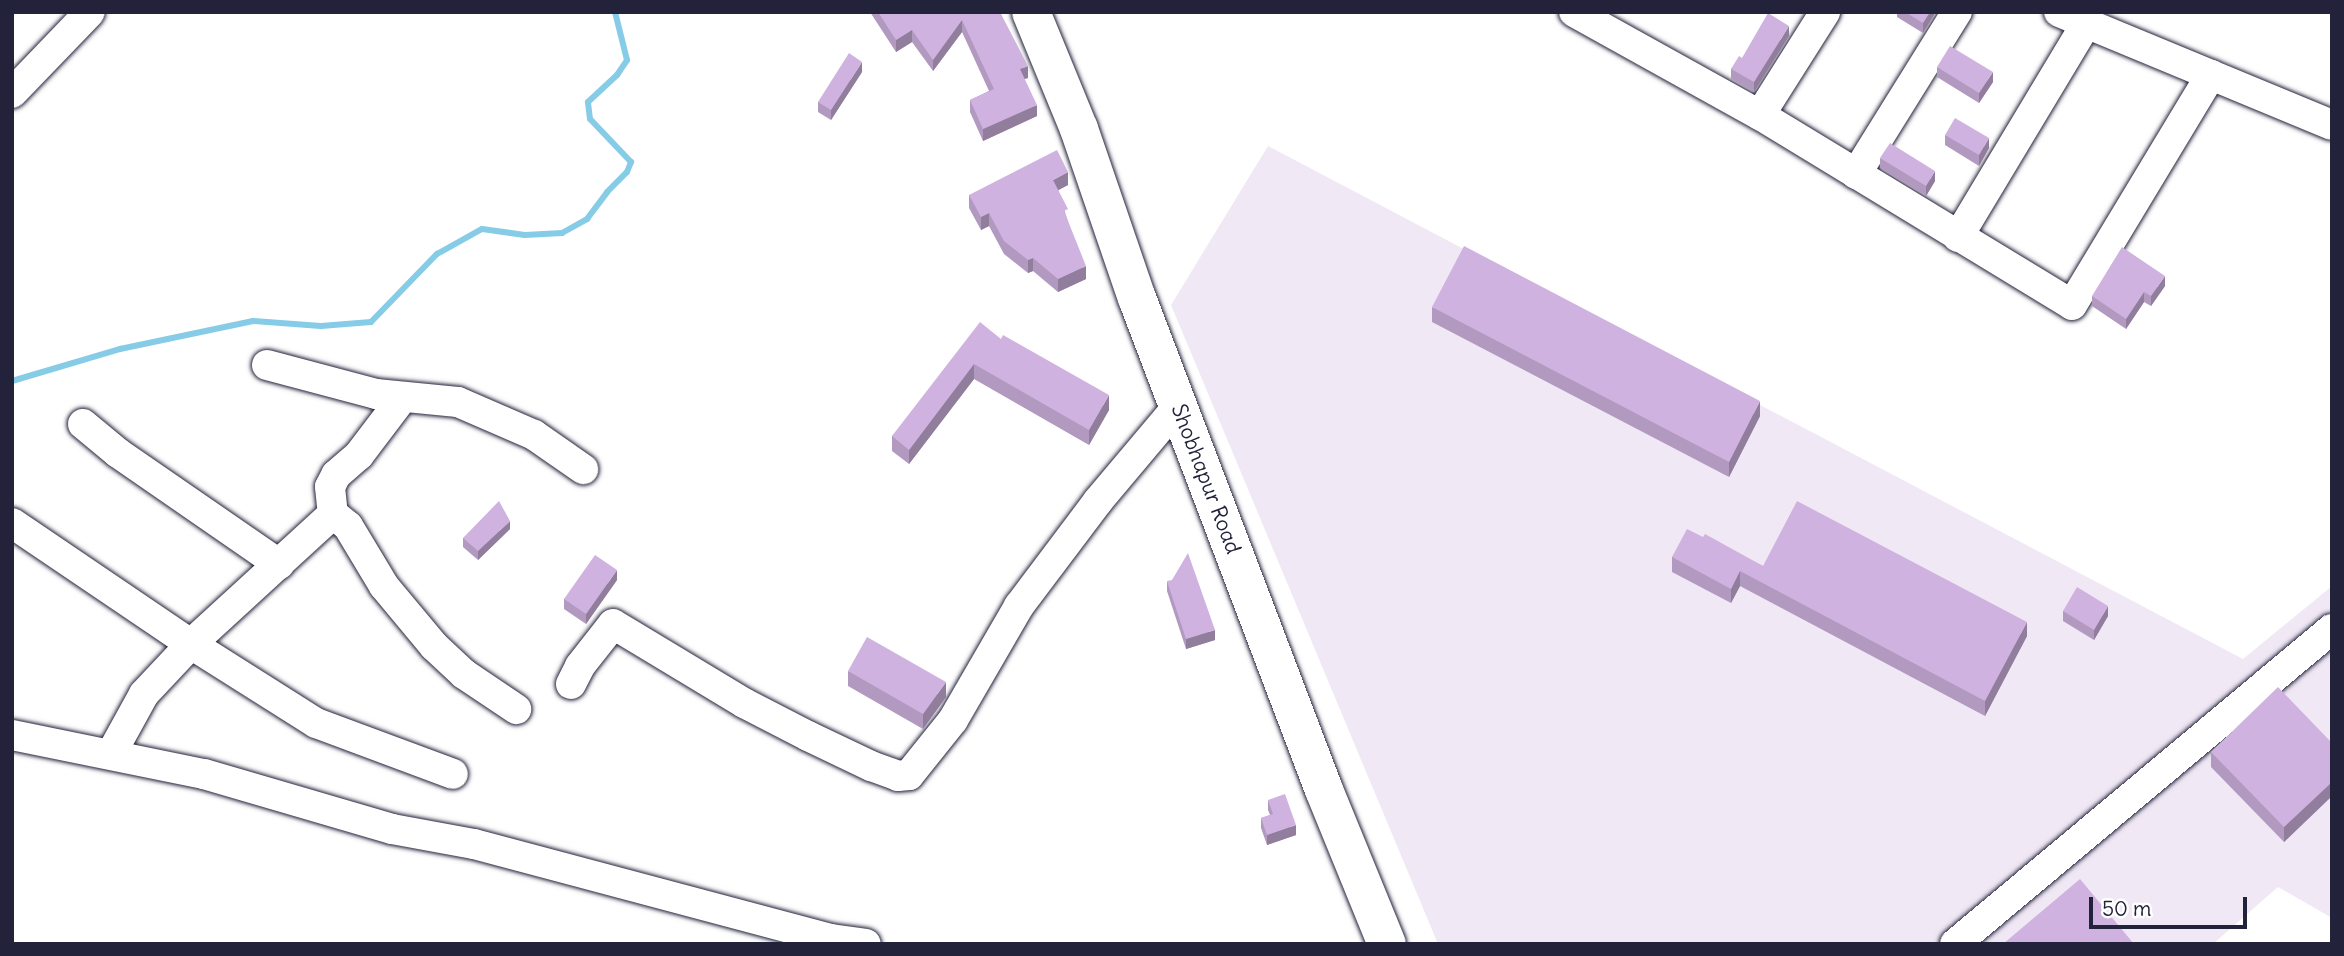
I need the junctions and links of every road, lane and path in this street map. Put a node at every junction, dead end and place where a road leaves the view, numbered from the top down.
1 (90, 12) edge
2 (1031, 12) edge
3 (1574, 12) edge
4 (1825, 12) edge
5 (1957, 12) edge
6 (2059, 12) edge
7 (2086, 24) junction
8 (2211, 75) junction
9 (12, 93) edge
10 (1760, 116) junction
11 (2332, 125) edge
12 (1856, 174) junction
13 (1958, 237) junction
14 (267, 365) dead end
15 (403, 397) junction
16 (1178, 406) junction
17 (83, 424) dead end
18 (583, 470) dead end
19 (333, 514) junction
20 (12, 523) edge
21 (279, 564) junction
22 (2332, 629) edge
23 (191, 644) junction
24 (571, 684) dead end
25 (516, 709) dead end
26 (12, 735) edge
27 (111, 754) junction
28 (453, 774) dead end
29 (831, 942) edge
30 (866, 944) edge
31 (1387, 944) edge
32 (1955, 944) edge

1 - 9 street
2 - 16 main road, Shobhapur Road
3 - 10 street
4 - 10 street
5 - 12 street
6 - 7 street
7 - 8 street
7 - 13 street
8 - 11 street
8 - 13 street
10 - 12 street
12 - 13 street
14 - 15 street
15 - 18 street
15 - 19 street
16 - 24 street
16 - 31 main road, Shobhapur Road
17 - 21 street
19 - 21 street
19 - 25 street
20 - 23 street
21 - 23 street
22 - 32 street
23 - 27 street
23 - 28 street
26 - 27 street
27 - 29 street
29 - 30 street

